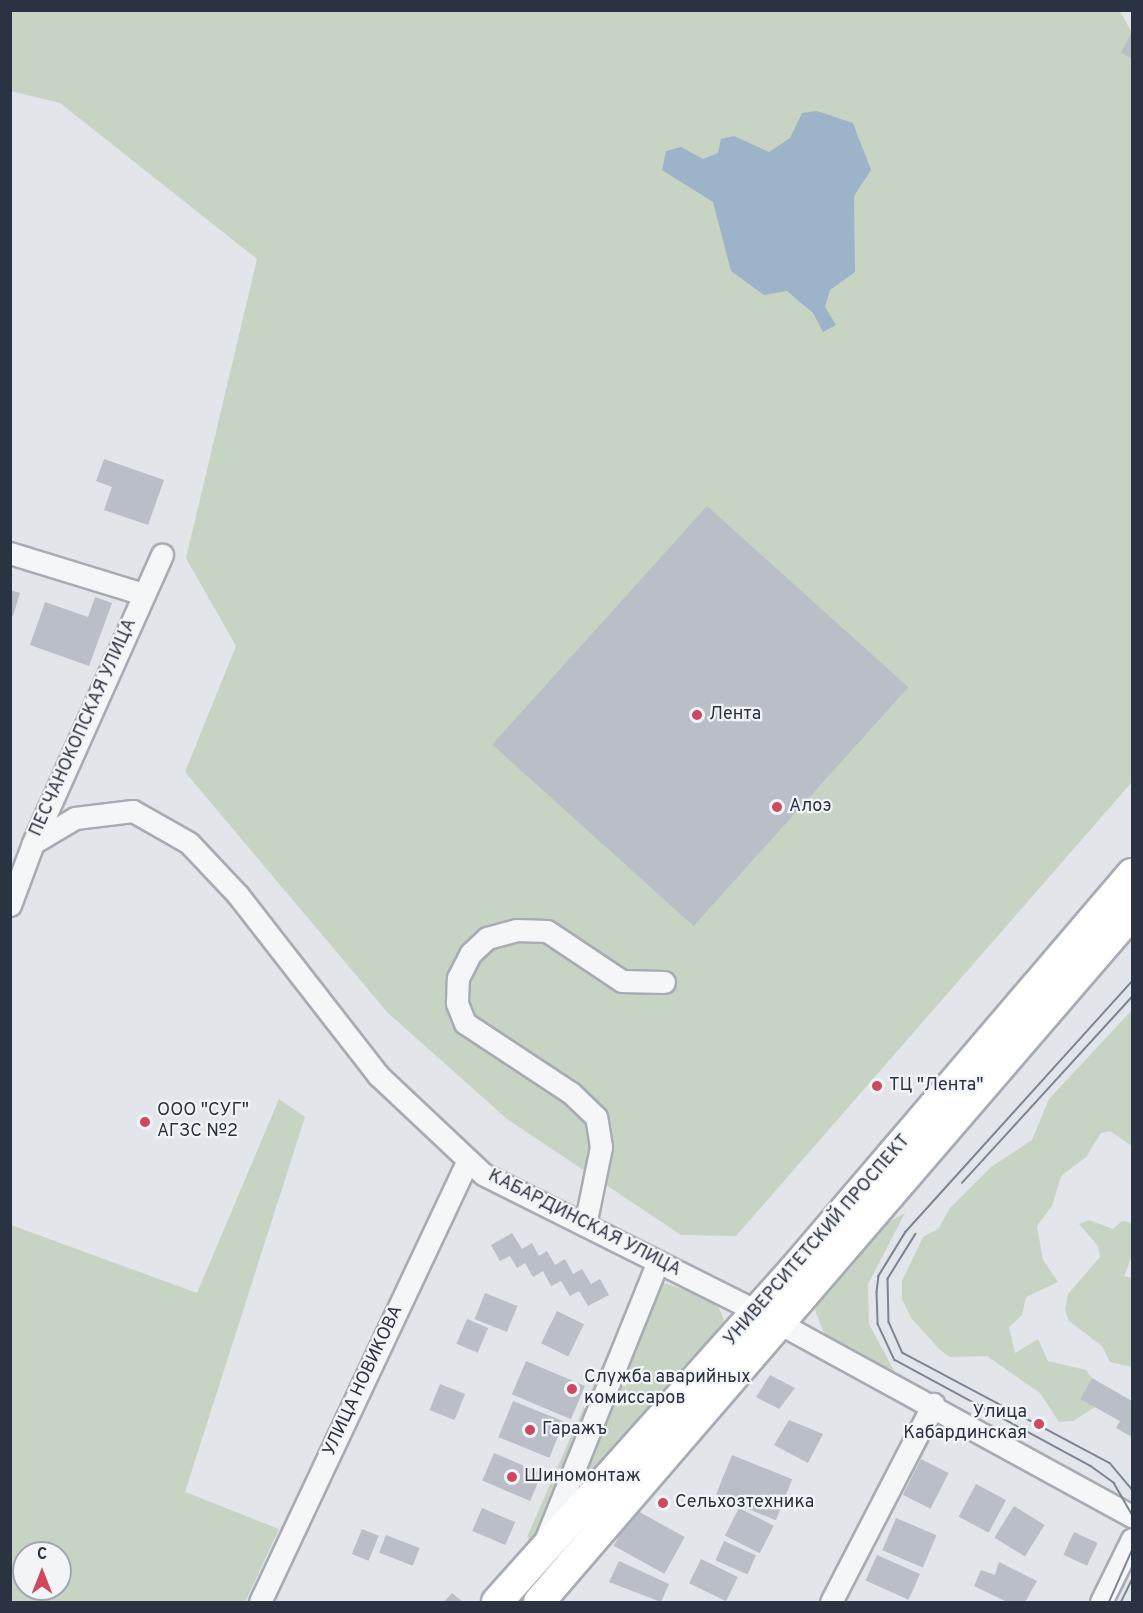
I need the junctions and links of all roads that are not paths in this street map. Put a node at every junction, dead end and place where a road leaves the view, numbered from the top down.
1 (10, 553) edge
2 (162, 554) dead end
3 (143, 594) junction
4 (33, 843) junction
5 (1132, 874) edge
6 (10, 905) edge
7 (1132, 913) edge
8 (664, 982) dead end
9 (468, 1160) junction
10 (585, 1225) junction
11 (658, 1262) junction
12 (770, 1318) junction
13 (933, 1404) junction
14 (1132, 1516) edge
15 (1132, 1539) edge
16 (540, 1556) junction
17 (260, 1602) edge
18 (498, 1602) edge
19 (538, 1602) edge
20 (831, 1602) edge
21 (1101, 1602) edge

1 - 3 street
2 - 3 street, ПЕСЧАНОКОПСКАЯ УЛИЦА
3 - 4 street, ПЕСЧАНОКОПСКАЯ УЛИЦА
4 - 6 street, ПЕСЧАНОКОПСКАЯ УЛИЦА
4 - 9 street, КАБАРДИНСКАЯ УЛИЦА
5 - 12 highway, УНИВЕРСИТЕТСКИЙ ПРОСПЕКТ
7 - 12 highway, УНИВЕРСИТЕТСКИЙ ПРОСПЕКТ
8 - 10 street
9 - 10 street, КАБАРДИНСКАЯ УЛИЦА
9 - 17 street, УЛИЦА НОВИКОВА
10 - 11 street, КАБАРДИНСКАЯ УЛИЦА
11 - 12 street, КАБАРДИНСКАЯ УЛИЦА
11 - 16 street
12 - 13 street, КАБАРДИНСКАЯ УЛИЦА
12 - 16 highway, УНИВЕРСИТЕТСКИЙ ПРОСПЕКТ
12 - 19 highway, УНИВЕРСИТЕТСКИЙ ПРОСПЕКТ
13 - 14 street, КАБАРДИНСКАЯ УЛИЦА
13 - 20 street
15 - 21 street
16 - 18 highway, УНИВЕРСИТЕТСКИЙ ПРОСПЕКТ

